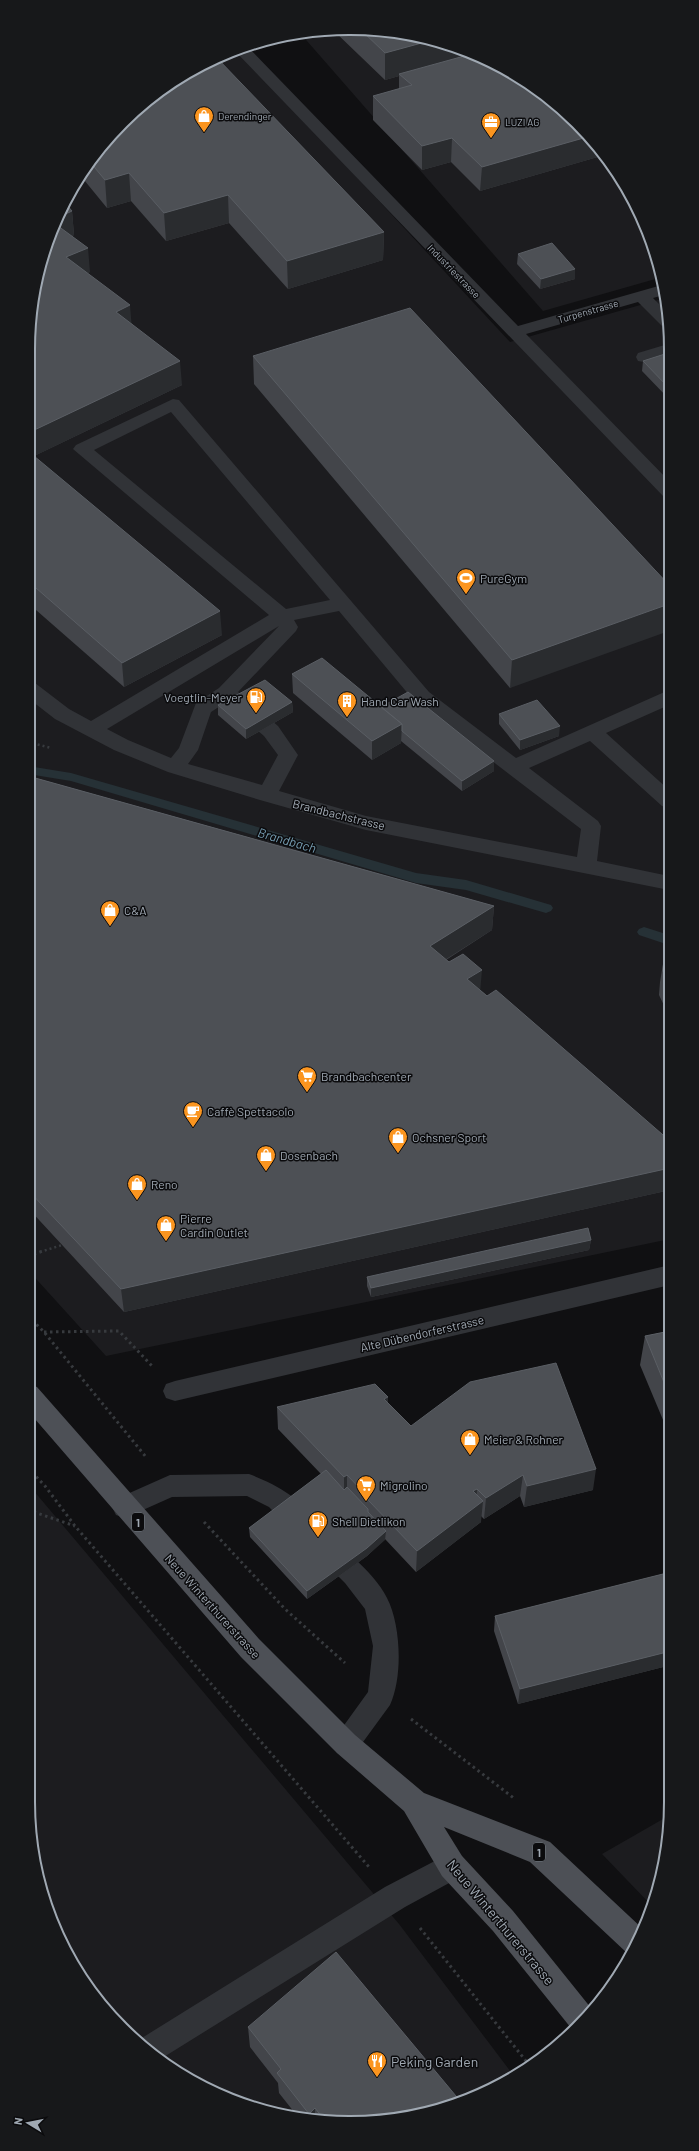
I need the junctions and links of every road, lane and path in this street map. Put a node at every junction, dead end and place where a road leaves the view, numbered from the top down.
1 (245, 53) edge
2 (658, 291) edge
3 (641, 296) junction
4 (662, 316) edge
5 (514, 332) junction
6 (664, 350) edge
7 (644, 357) dead end
8 (664, 487) edge
9 (343, 604) junction
10 (282, 616) junction
11 (35, 693) edge
12 (226, 693) junction
13 (664, 699) edge
14 (92, 729) junction
15 (592, 732) junction
16 (514, 767) junction
17 (175, 768) junction
18 (268, 795) junction
19 (664, 797) edge
20 (586, 865) junction
21 (664, 883) edge
22 (62, 1246) edge
23 (35, 1254) edge
24 (664, 1276) edge
25 (35, 1323) edge
26 (44, 1332) junction
27 (175, 1391) joint
28 (35, 1402) edge
29 (35, 1475) edge
30 (170, 1486) junction
31 (125, 1507) junction
32 (35, 1512) edge
33 (75, 1526) junction
34 (381, 1696) junction
35 (346, 1744) junction
36 (414, 1802) junction
37 (520, 1803) dead end
38 (452, 1866) junction
39 (395, 1897) junction
40 (633, 1939) edge
41 (579, 2016) edge
42 (154, 2047) edge
43 (526, 2061) edge

1 - 5 street, Industriestrasse
2 - 3 street, Turpenstrasse
3 - 4 street
3 - 5 street, Turpenstrasse
5 - 8 street, Industriestrasse
6 - 7 street
9 - 10 street
9 - 10 street
9 - 16 street
10 - 12 street
10 - 14 street
11 - 14 street, Brandbachstrasse
12 - 17 street
12 - 18 street
13 - 15 street
14 - 17 street, Brandbachstrasse
15 - 16 street
15 - 19 street
16 - 20 street
17 - 18 street, Brandbachstrasse
18 - 20 street, Brandbachstrasse
20 - 21 street, Brandbachstrasse
22 - 23 path
24 - 27 street, Alte Dübendorferstrasse
25 - 26 path
26 - 27 path
26 - 30 path
28 - 31 main road, Neue Winterthurerstrasse / 1
29 - 33 path
30 - 31 street
30 - 34 path
30 - 34 street
31 - 35 main road, Neue Winterthurerstrasse / 1
32 - 33 path
33 - 39 path
34 - 35 street
34 - 37 path
35 - 36 main road, Neue Winterthurerstrasse / 1
36 - 38 main road, Neue Winterthurerstrasse / 1
36 - 40 main road, Neue Winterthurerstrasse / 1
38 - 39 street
38 - 41 main road, Neue Winterthurerstrasse / 1
39 - 42 street
39 - 43 path

